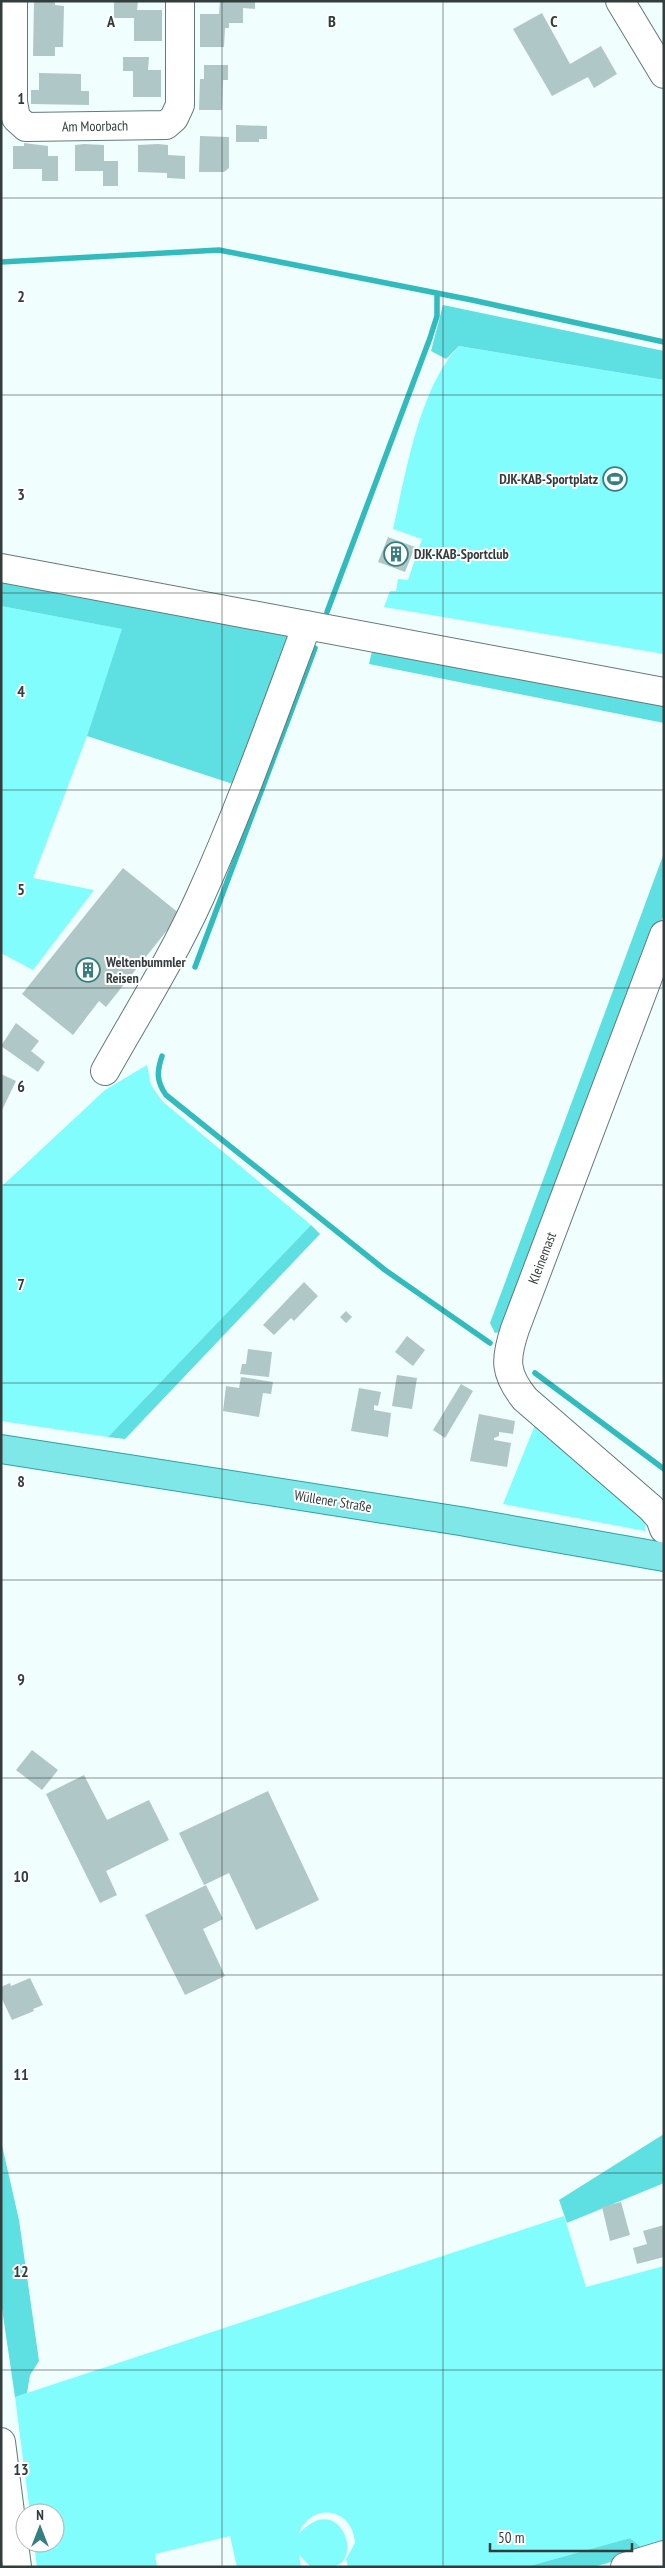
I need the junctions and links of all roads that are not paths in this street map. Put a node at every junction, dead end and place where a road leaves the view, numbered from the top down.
1 (13, 1) edge
2 (180, 1) edge
3 (620, 1) edge
4 (664, 74) edge
5 (1, 568) edge
6 (307, 625) junction
7 (664, 692) edge
8 (664, 935) edge
9 (105, 1071) dead end
10 (1, 1449) edge
11 (664, 1529) edge
12 (664, 1557) edge
13 (1, 2442) edge
14 (664, 2556) edge
15 (17, 2567) edge
16 (625, 2567) edge

1 - 2 street, Am Moorbach
3 - 4 street
5 - 6 street
6 - 7 street
6 - 9 street
8 - 11 street, Kleinemast
10 - 12 main road, Wüllener Straße
13 - 15 street
14 - 16 street

